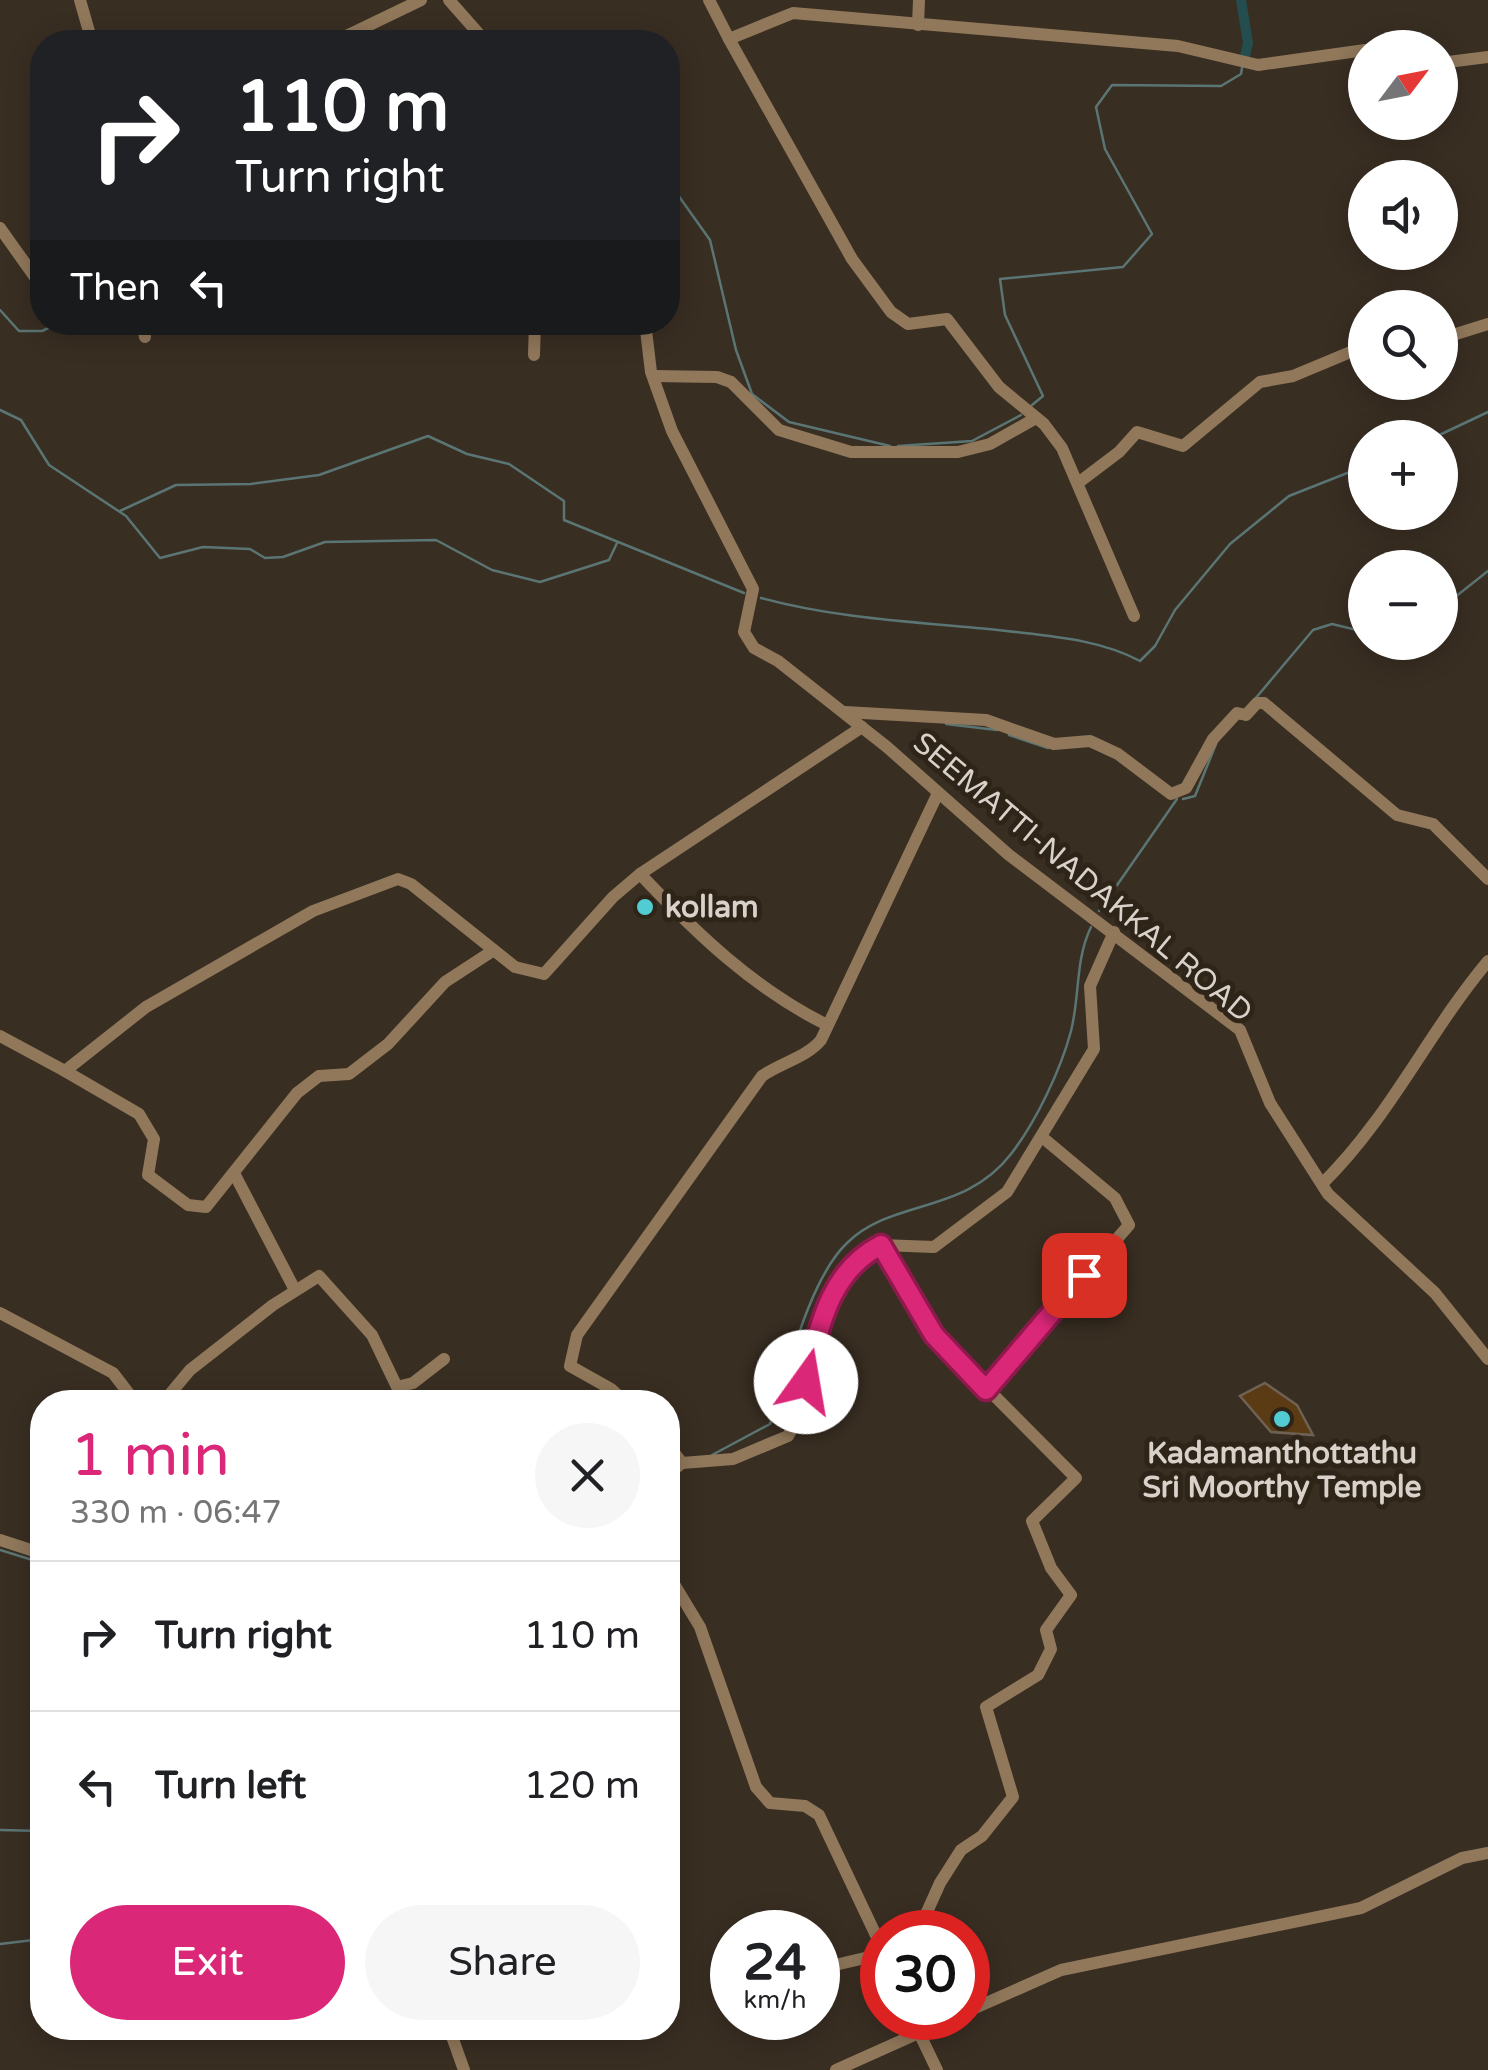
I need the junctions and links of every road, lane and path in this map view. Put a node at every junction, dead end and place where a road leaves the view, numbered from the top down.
1 (80, 0) edge
2 (421, 0) edge
3 (449, 0) edge
4 (709, 0) edge
5 (919, 0) edge
6 (918, 25) junction
7 (89, 30) edge
8 (359, 30) edge
9 (475, 30) edge
10 (729, 38) junction
11 (1348, 53) edge
12 (1488, 57) edge
13 (1458, 61) edge
14 (0, 228) edge
15 (30, 271) edge
16 (1488, 324) edge
17 (1458, 333) edge
18 (535, 335) edge
19 (647, 335) edge
20 (1348, 353) edge
21 (534, 354) dead end
22 (653, 376) junction
23 (1036, 418) junction
24 (1078, 483) junction
25 (1134, 616) dead end
26 (842, 712) junction
27 (862, 727) junction
28 (938, 792) junction
29 (640, 874) junction
30 (1488, 880) edge
31 (1114, 932) junction
32 (494, 950) junction
33 (1488, 961) edge
34 (827, 1026) junction
35 (0, 1036) edge
36 (64, 1071) junction
37 (1042, 1137) junction
38 (235, 1175) junction
39 (1322, 1184) junction
40 (881, 1245) junction
41 (295, 1290) junction
42 (0, 1313) edge
43 (444, 1359) dead end
44 (1488, 1359) edge
45 (123, 1390) edge
46 (174, 1390) edge
47 (612, 1390) edge
48 (986, 1390) junction
49 (680, 1460) edge
50 (682, 1462) joint
51 (0, 1540) edge
52 (30, 1550) edge
53 (680, 1594) edge
54 (1488, 1853) edge
55 (863, 1910) edge
56 (930, 1910) edge
57 (990, 2001) edge
58 (453, 2040) edge
59 (901, 2040) edge
60 (922, 2040) edge
61 (464, 2070) edge
62 (836, 2070) edge
63 (937, 2070) edge

1 - 7 street
2 - 8 street
3 - 9 street
4 - 10 street
5 - 6 street
6 - 10 street
6 - 11 street
10 - 23 street
12 - 13 street
14 - 15 street
16 - 17 street
18 - 21 street
19 - 22 street, SEEMATTI-NADAKKAL ROAD
20 - 24 street
22 - 23 street
22 - 26 street, SEEMATTI-NADAKKAL ROAD
23 - 24 street
24 - 25 street
26 - 27 street, SEEMATTI-NADAKKAL ROAD
26 - 30 street
27 - 28 street, SEEMATTI-NADAKKAL ROAD
27 - 29 street
28 - 31 street, SEEMATTI-NADAKKAL ROAD
28 - 34 street
29 - 32 street
29 - 34 street
31 - 37 street
31 - 39 street, SEEMATTI-NADAKKAL ROAD
32 - 36 street
32 - 38 street
33 - 39 street
34 - 47 street
35 - 36 street
36 - 38 street
37 - 40 street
37 - 48 street
38 - 41 street
39 - 44 street, SEEMATTI-NADAKKAL ROAD
40 - 48 street
40 - 50 street
41 - 43 street
41 - 46 street
42 - 45 street
48 - 56 street
49 - 50 street
51 - 52 street
53 - 55 street
54 - 57 street
58 - 61 street
59 - 62 street
60 - 63 street

